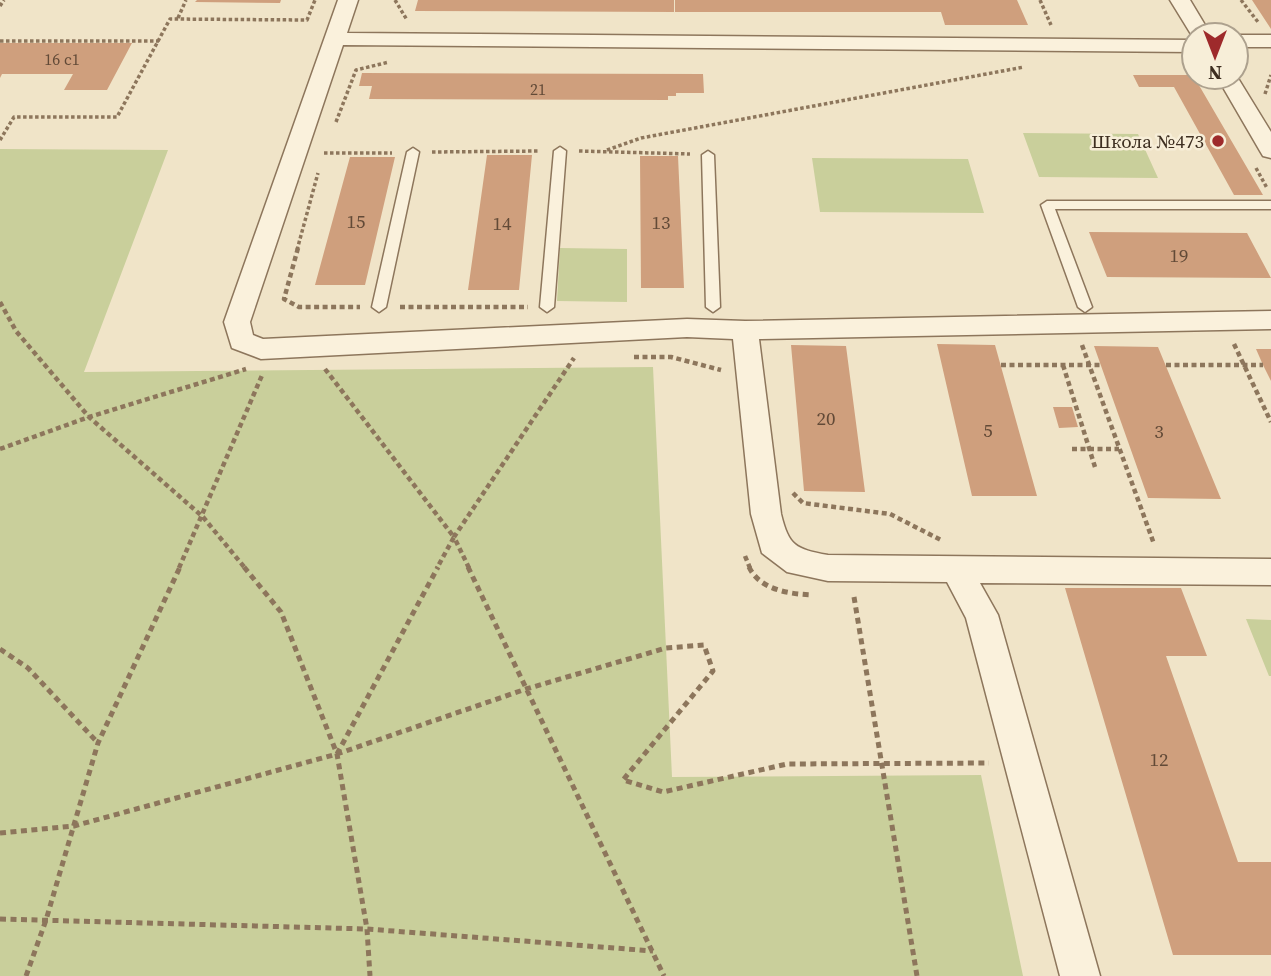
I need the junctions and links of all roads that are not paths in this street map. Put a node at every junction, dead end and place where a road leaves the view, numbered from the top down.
1 (348, 0) edge
2 (1180, 0) edge
3 (1193, 21) edge
4 (334, 39) junction
5 (1180, 46) edge
6 (1235, 91) edge
7 (560, 151) road end
8 (1271, 151) edge
9 (413, 152) road end
10 (708, 155) road end
11 (1271, 205) edge
12 (379, 307) dead end
13 (547, 307) dead end
14 (713, 307) dead end
15 (1085, 307) dead end
16 (1271, 320) edge
17 (745, 330) junction
18 (952, 556) junction
19 (1271, 572) edge
20 (1080, 976) edge

1 - 4 street
2 - 3 street
4 - 5 street
4 - 17 street
6 - 8 street
7 - 13 lane
9 - 12 lane
10 - 14 lane
11 - 15 lane
16 - 17 street
17 - 18 street
18 - 19 street
18 - 20 street

